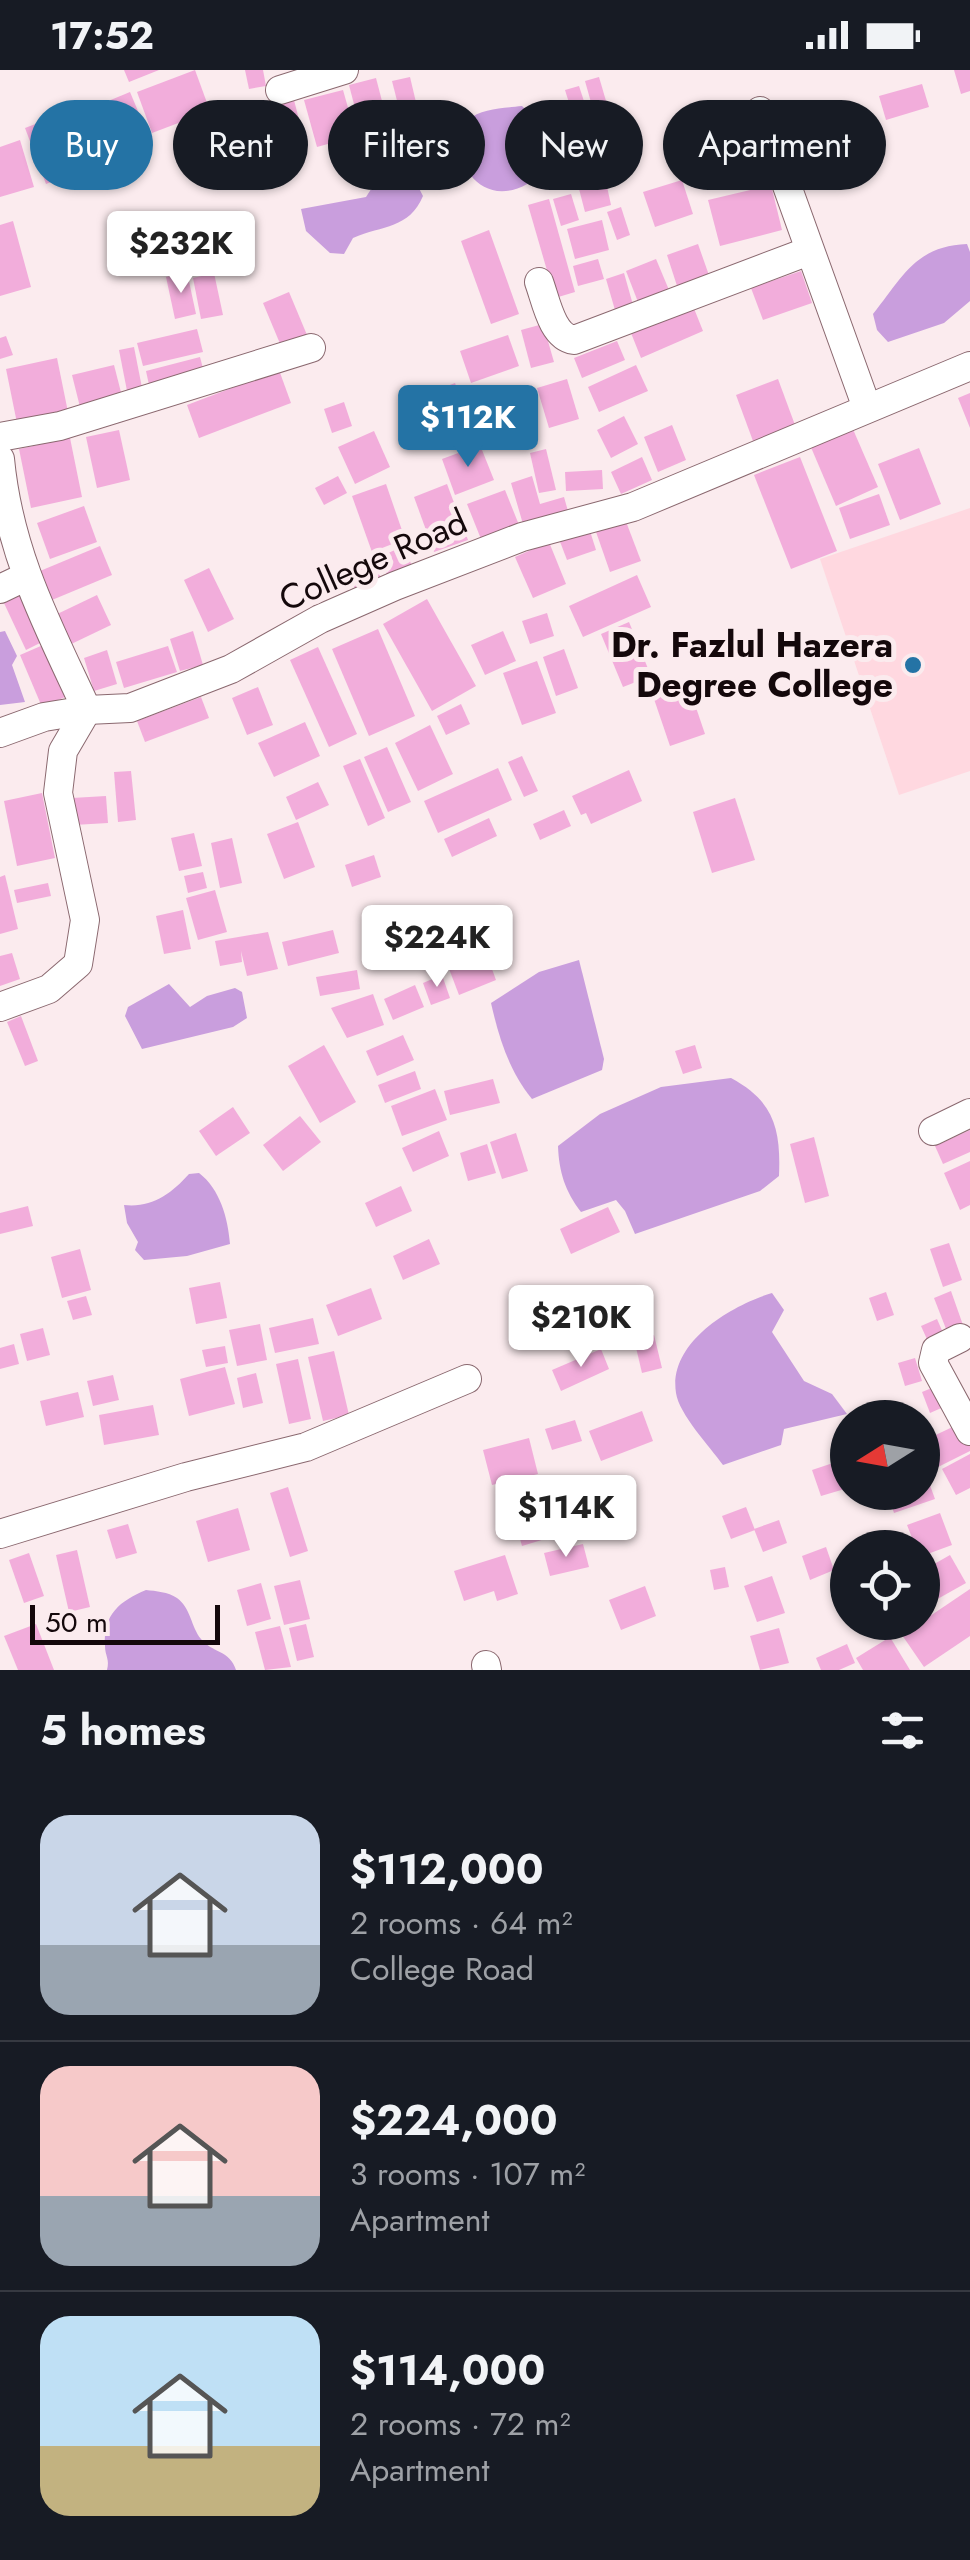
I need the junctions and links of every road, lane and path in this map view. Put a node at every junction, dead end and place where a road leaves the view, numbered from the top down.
1 (344, 70) edge
2 (280, 90) dead end
3 (788, 190) edge
4 (810, 251) junction
5 (539, 282) dead end
6 (311, 348) dead end
7 (970, 366) edge
8 (867, 408) junction
9 (0, 437) edge
10 (0, 460) edge
11 (12, 583) edge
12 (87, 710) junction
13 (0, 733) edge
14 (0, 1007) edge
15 (970, 1113) edge
16 (933, 1130) dead end
17 (960, 1338) dead end
18 (467, 1380) dead end
19 (970, 1431) edge
20 (282, 1468) dead end
21 (0, 1534) edge
22 (0, 1548) edge

1 - 2 street
3 - 4 street
4 - 5 street
4 - 8 street
6 - 9 street
7 - 8 street, College Road
8 - 12 street, College Road
10 - 11 street
11 - 12 street
12 - 13 street, College Road
12 - 14 street
15 - 16 street
17 - 19 street
18 - 21 street
20 - 22 street

